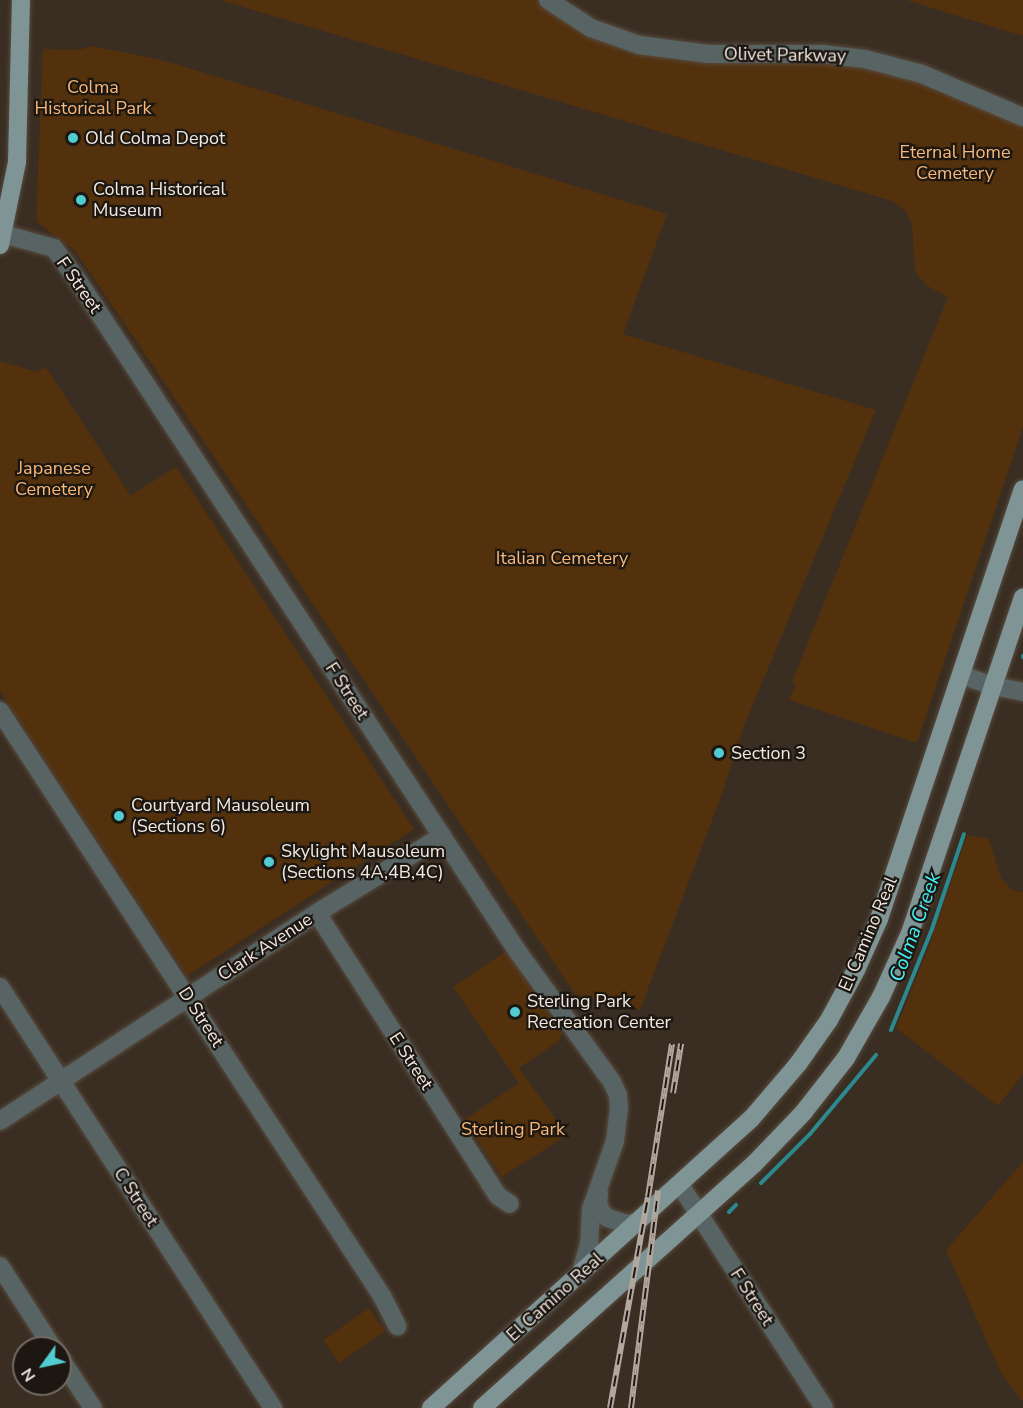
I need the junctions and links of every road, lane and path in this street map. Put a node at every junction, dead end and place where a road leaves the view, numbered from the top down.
1 (21, 0) edge
2 (548, 0) edge
3 (1023, 117) edge
4 (2, 239) edge
5 (1023, 489) edge
6 (1023, 597) edge
7 (961, 675) junction
8 (993, 686) junction
9 (1023, 692) edge
10 (0, 711) edge
11 (442, 836) junction
12 (317, 913) junction
13 (0, 987) edge
14 (188, 998) junction
15 (61, 1081) junction
16 (0, 1121) edge
17 (680, 1185) junction
18 (599, 1188) junction
19 (510, 1204) dead end
20 (699, 1214) junction
21 (638, 1222) junction
22 (0, 1266) edge
23 (580, 1275) junction
24 (397, 1326) dead end
25 (46, 1336) edge
26 (72, 1376) edge
27 (93, 1408) edge
28 (273, 1408) edge
29 (431, 1408) edge
30 (482, 1408) edge
31 (824, 1408) edge

1 - 4 main road
2 - 3 street, Olivet Parkway
4 - 11 street, F Street
5 - 7 main road, El Camino Real
6 - 8 main road, El Camino Real
7 - 8 street
7 - 17 main road, El Camino Real
8 - 9 street
8 - 20 main road, El Camino Real
10 - 14 street, D Street
11 - 12 street, Clark Avenue
11 - 18 street, F Street
12 - 14 street, Clark Avenue
12 - 19 street, E Street
13 - 15 street, C Street
14 - 15 street, Clark Avenue
14 - 24 street, D Street
15 - 16 street, Clark Avenue
15 - 28 street, C Street
17 - 20 street, F Street
17 - 21 main road, El Camino Real
18 - 21 street
18 - 23 street, F Street
20 - 30 main road, El Camino Real
20 - 31 street, F Street
21 - 23 main road, El Camino Real
22 - 25 street
23 - 29 main road, El Camino Real
26 - 27 street

